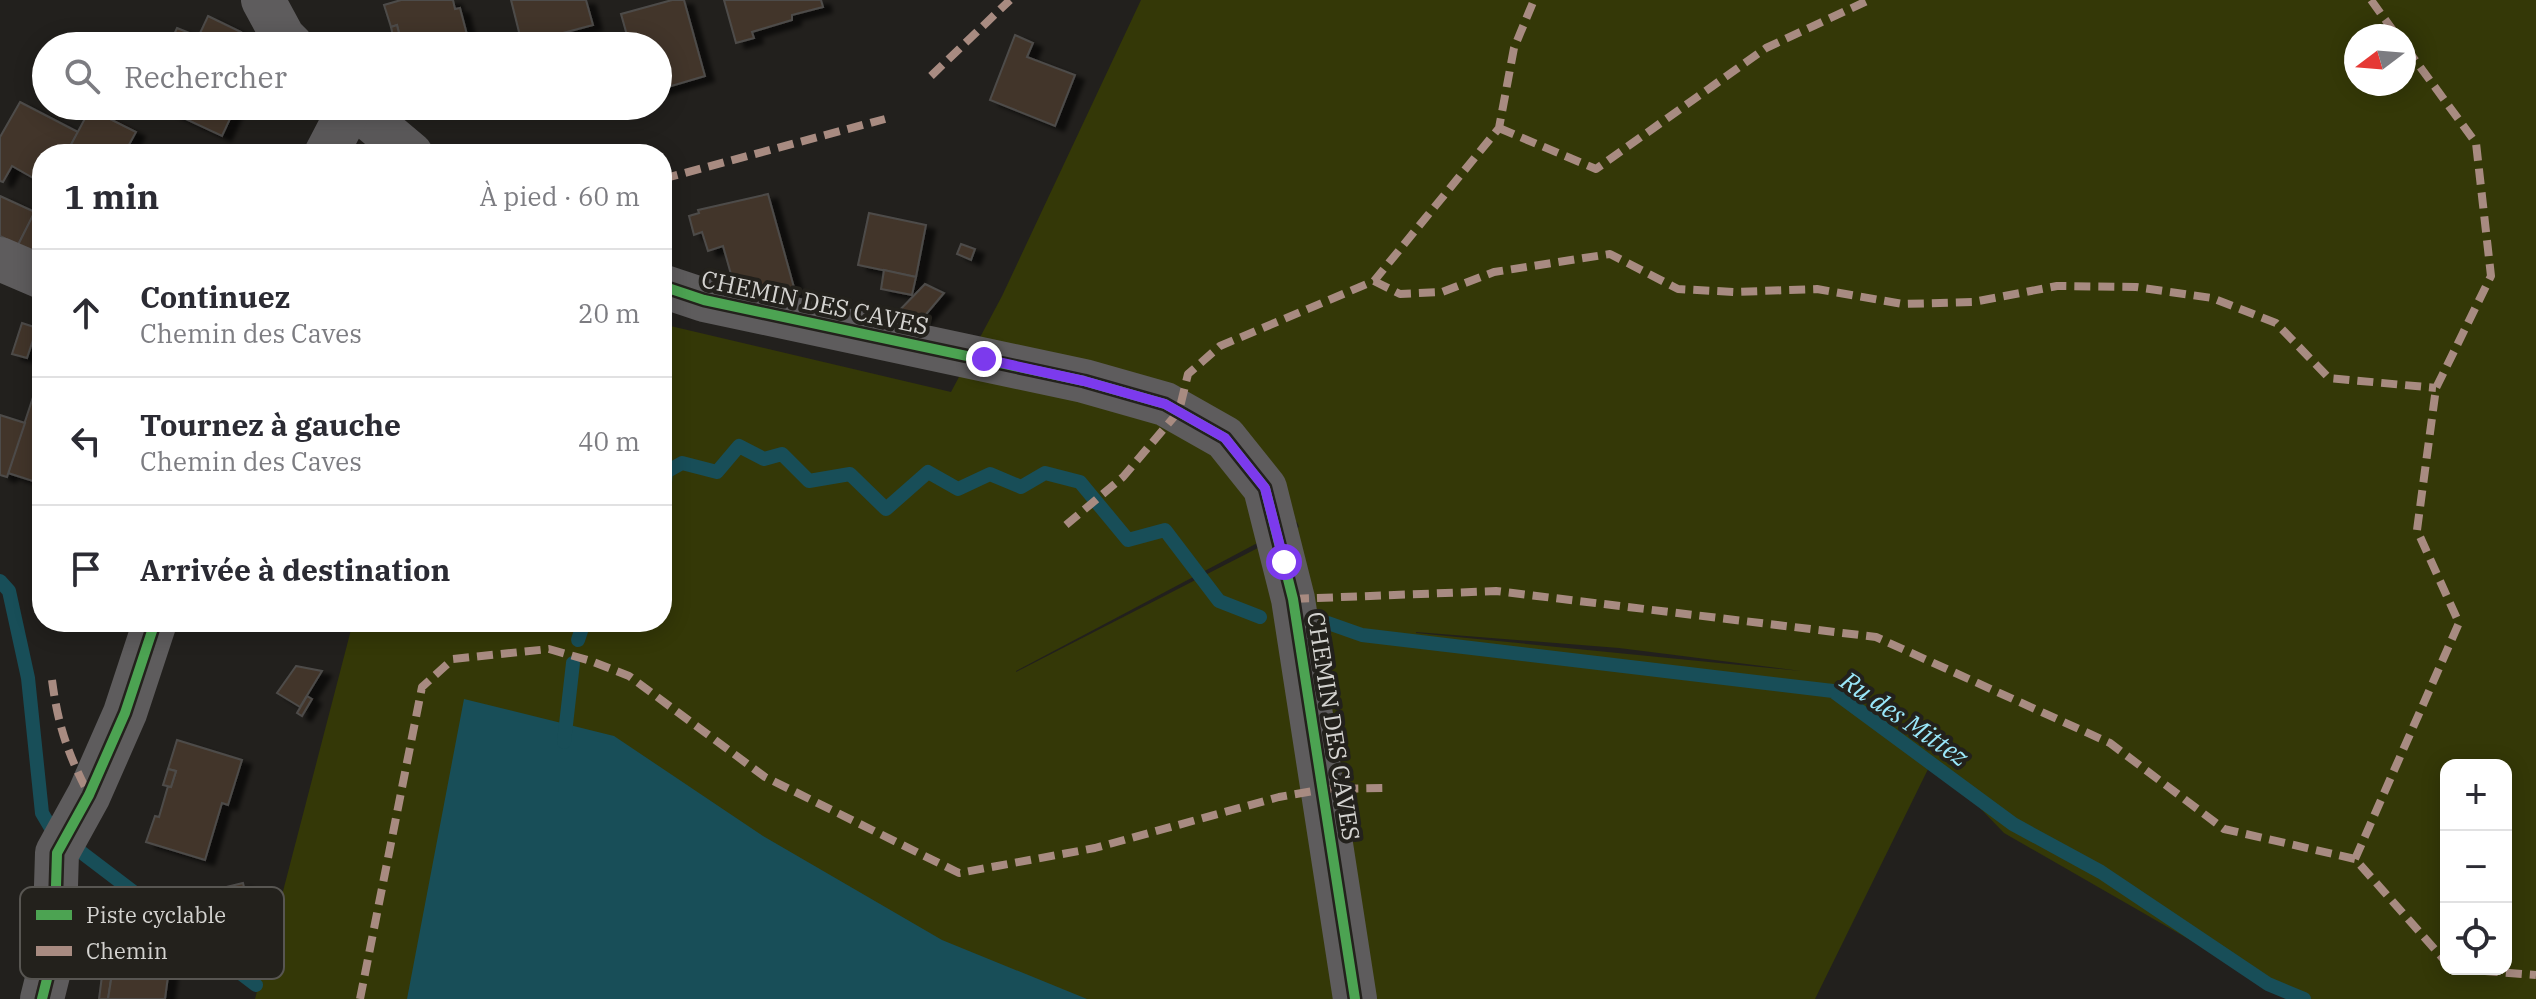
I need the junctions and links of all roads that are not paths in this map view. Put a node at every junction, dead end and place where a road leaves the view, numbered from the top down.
1 (263, 0) edge
2 (280, 32) edge
3 (344, 120) edge
4 (369, 120) edge
5 (331, 144) edge
6 (399, 144) edge
7 (0, 259) edge
8 (32, 273) edge
9 (672, 289) edge
10 (152, 632) edge
11 (59, 887) edge
12 (47, 979) edge
13 (42, 999) edge
14 (1355, 999) edge

1 - 2 street
3 - 5 street
4 - 6 street
7 - 8 street
9 - 14 street, CHEMIN DES CAVES
10 - 11 street
12 - 13 street

